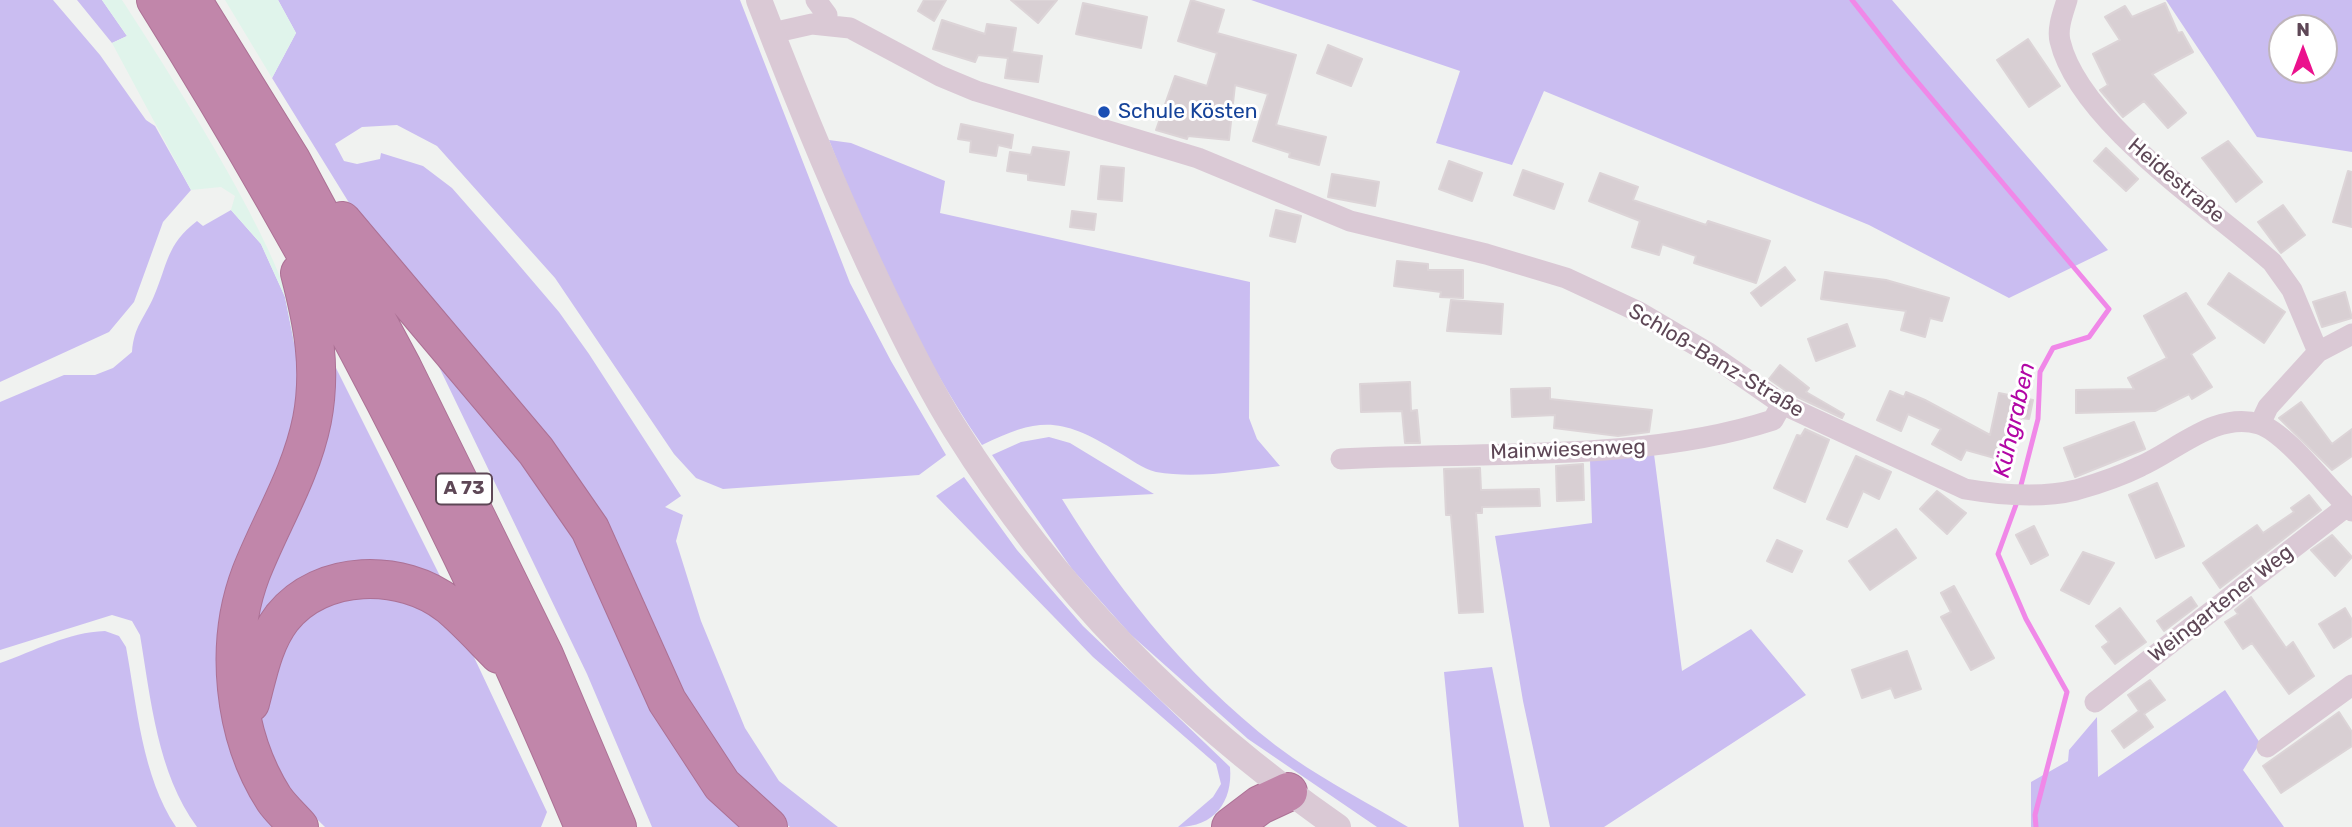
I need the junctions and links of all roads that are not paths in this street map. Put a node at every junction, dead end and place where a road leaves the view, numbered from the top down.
1 (156, 0) edge
2 (192, 0) edge
3 (759, 0) edge
4 (816, 0) edge
5 (2067, 0) edge
6 (819, 25) junction
7 (772, 33) junction
8 (280, 172) junction
9 (2352, 334) edge
10 (2318, 352) junction
11 (1782, 404) junction
12 (2260, 425) junction
13 (1341, 459) dead end
14 (2349, 509) edge
15 (517, 672) junction
16 (2352, 685) edge
17 (2095, 702) dead end
18 (244, 725) junction
19 (2267, 747) dead end
20 (1288, 792) junction
21 (299, 827) edge
22 (584, 827) edge
23 (617, 827) edge
24 (768, 827) edge
25 (1231, 827) edge
26 (1338, 827) edge

1 - 8 highway, A 73
2 - 8 highway, A 73
3 - 7 street
4 - 6 street
5 - 10 street, Heidestraße
6 - 7 street
6 - 11 street, Schloß-Banz-Straße
7 - 20 street
8 - 15 highway, A 73
8 - 18 highway
8 - 23 highway, A 73
8 - 24 highway
9 - 10 street
10 - 12 street
11 - 12 street, Schloß-Banz-Straße
11 - 13 street, Mainwiesenweg
12 - 14 street
14 - 17 street, Weingartener Weg
15 - 18 highway
15 - 22 highway, A 73
16 - 19 street
18 - 21 highway
20 - 25 highway
20 - 26 street

